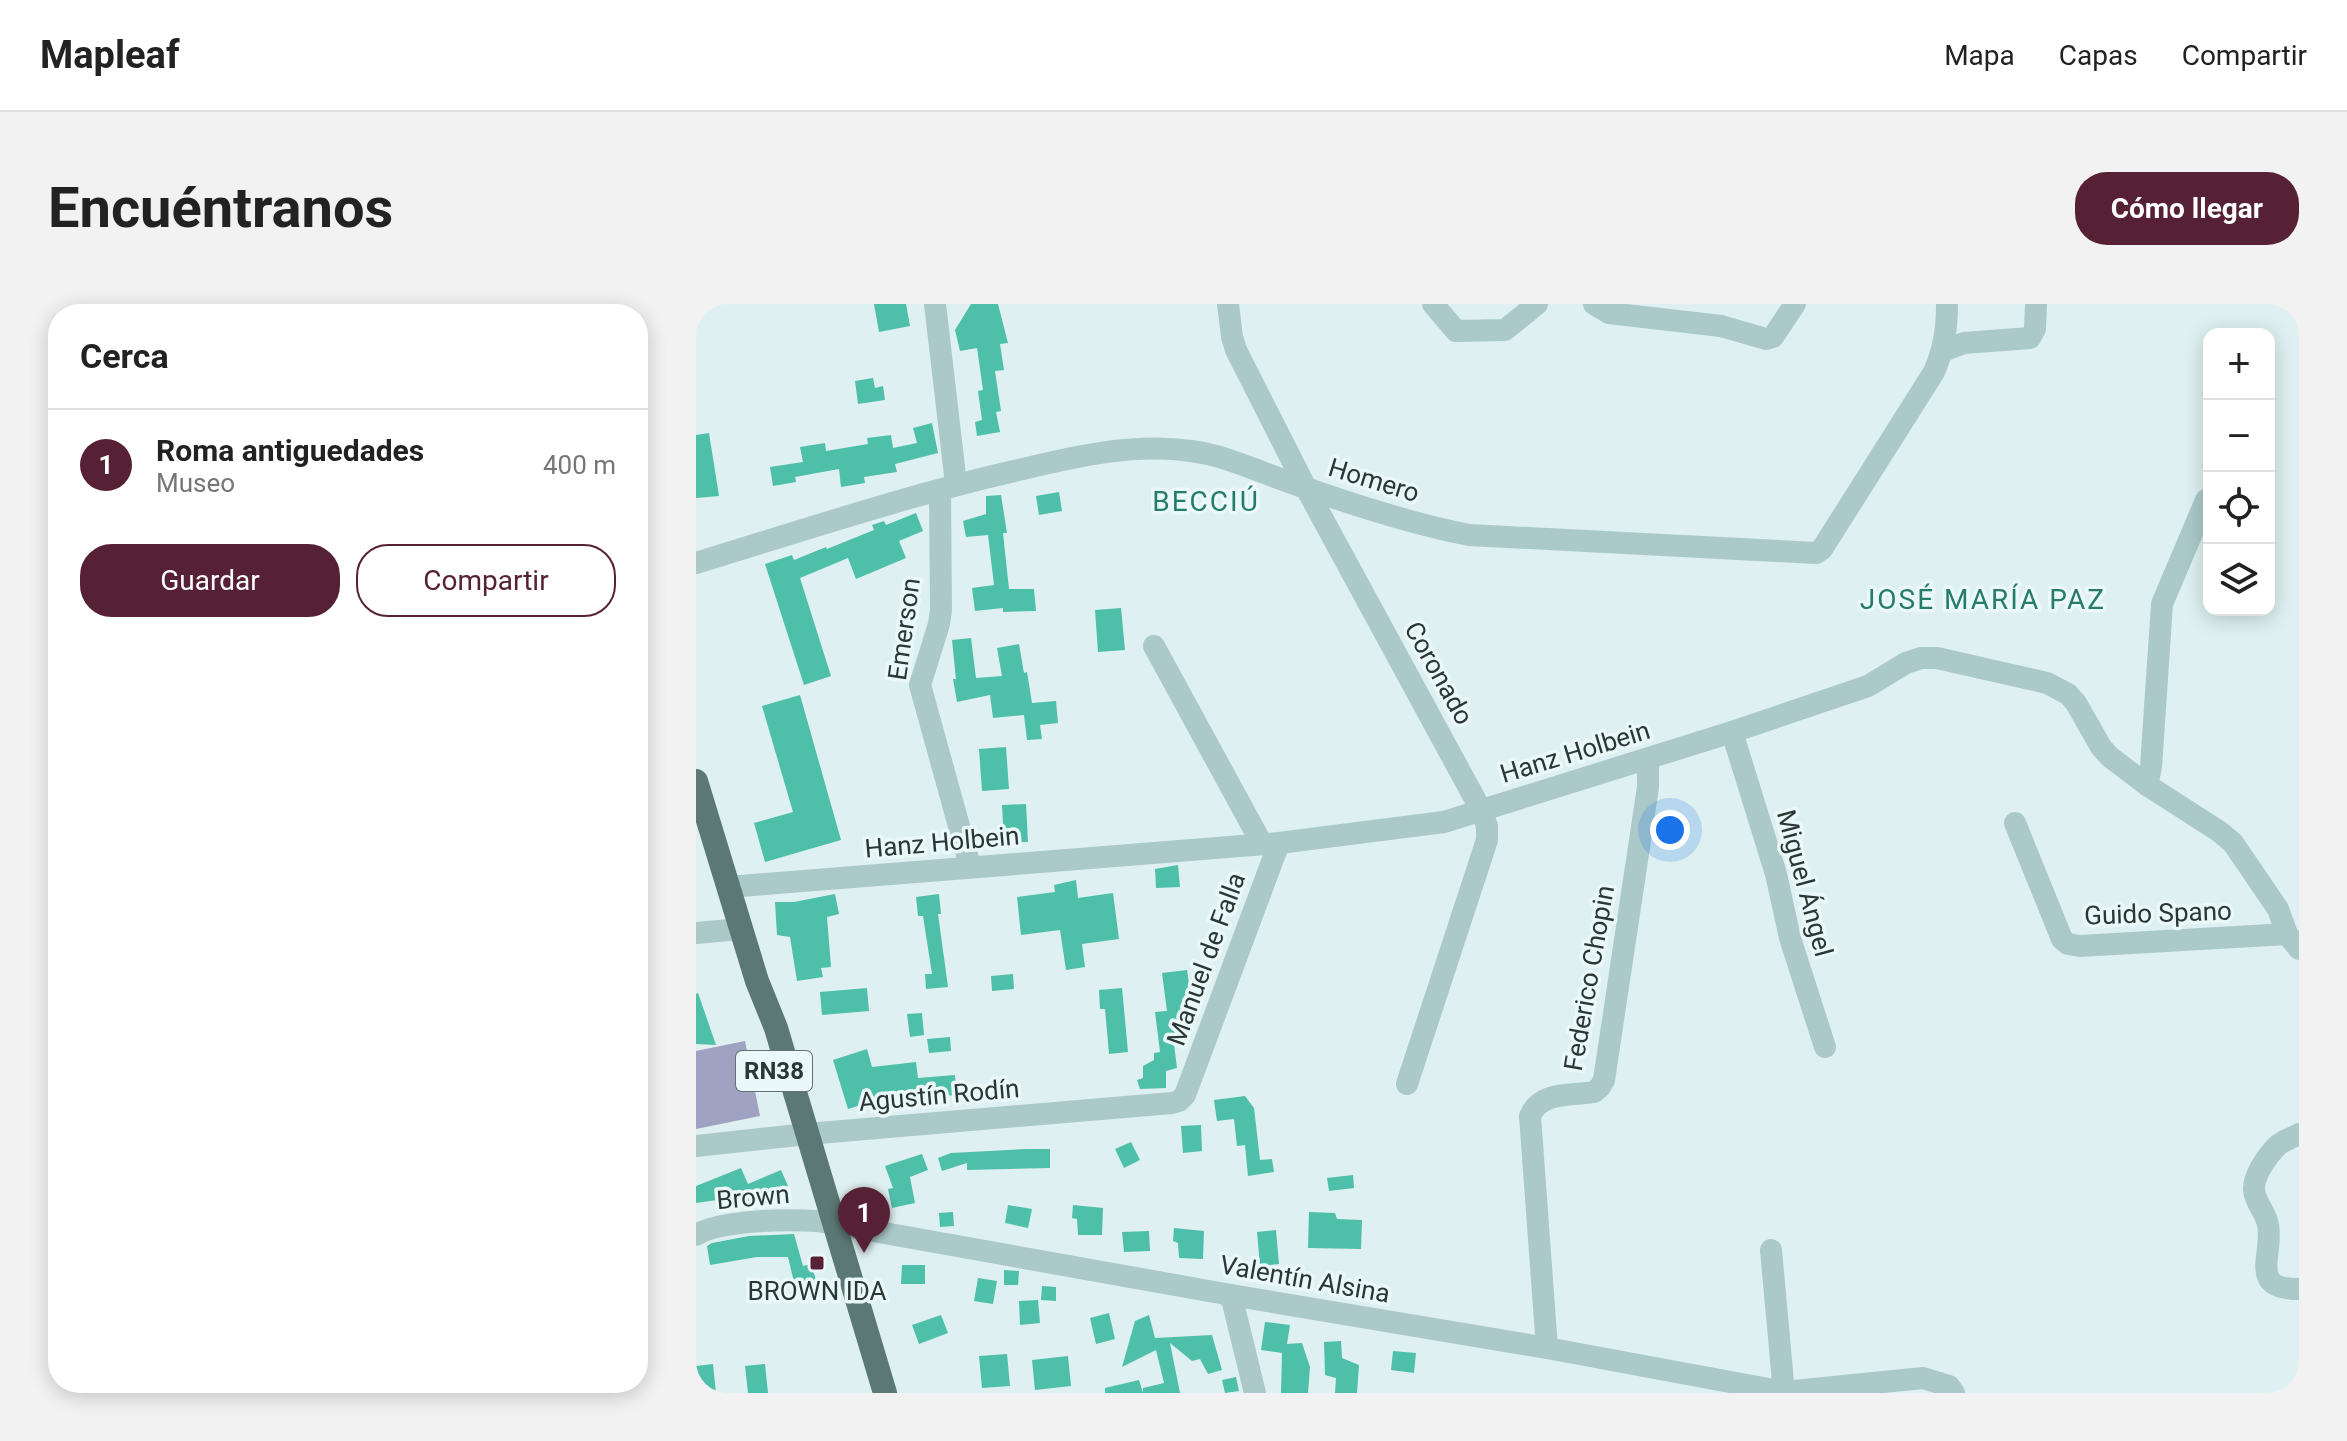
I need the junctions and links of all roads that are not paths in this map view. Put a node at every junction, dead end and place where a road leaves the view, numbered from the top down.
1 (935, 304) edge
2 (1228, 304) edge
3 (1433, 304) edge
4 (1537, 304) edge
5 (1594, 304) edge
6 (1795, 304) edge
7 (1947, 304) edge
8 (2045, 304) edge
9 (2035, 314) edge
10 (1943, 351) junction
11 (948, 487) junction
12 (1306, 488) junction
13 (2203, 507) edge
14 (696, 563) edge
15 (1154, 646) dead end
16 (1732, 732) junction
17 (1648, 759) junction
18 (696, 781) edge
19 (2147, 785) junction
20 (1481, 810) junction
21 (2015, 823) dead end
22 (1270, 843) junction
23 (970, 866) junction
24 (728, 887) junction
25 (741, 929) junction
26 (696, 933) edge
27 (2293, 942) edge
28 (1825, 1047) dead end
29 (1407, 1084) dead end
30 (1185, 1095) joint
31 (2299, 1134) edge
32 (798, 1140) junction
33 (696, 1146) edge
34 (826, 1223) junction
35 (696, 1235) edge
36 (1771, 1250) dead end
37 (2299, 1289) edge
38 (1231, 1295) junction
39 (1547, 1348) junction
40 (870, 1393) edge
41 (885, 1393) edge
42 (1255, 1393) edge
43 (1784, 1393) edge
44 (1954, 1393) edge

1 - 11 street, Emerson
2 - 12 street, Coronado
3 - 4 street
5 - 6 street
7 - 10 street
8 - 9 street
9 - 10 street
10 - 12 street, Homero
11 - 12 street, Homero
11 - 14 street, Homero
11 - 23 street, Emerson
12 - 20 street, Coronado
13 - 19 street
15 - 22 street, Manuel de Falla
16 - 17 street, Hanz Holbein
16 - 19 street, Hanz Holbein
16 - 28 street, Miguel Ángel
17 - 20 street, Hanz Holbein
17 - 39 street, Federico Chopin
18 - 24 main road, RN38
19 - 27 street, Hanz Holbein
20 - 22 street, Hanz Holbein
20 - 29 street, Coronado
21 - 27 street, Guido Spano
22 - 23 street, Hanz Holbein
22 - 30 street, Manuel de Falla
23 - 24 street, Hanz Holbein
24 - 25 main road, RN38
25 - 26 street
25 - 32 main road, RN38
30 - 32 street, Agustín Rodín
31 - 37 street
32 - 33 street, Agustín Rodín
32 - 34 main road, RN38
34 - 35 street, Brown
34 - 38 street, Valentín Alsina
34 - 40 main road, RN38
34 - 41 main road
36 - 43 street
38 - 39 street, Valentín Alsina
38 - 42 street
39 - 43 street, Valentín Alsina
43 - 44 street, Valentín Alsina

